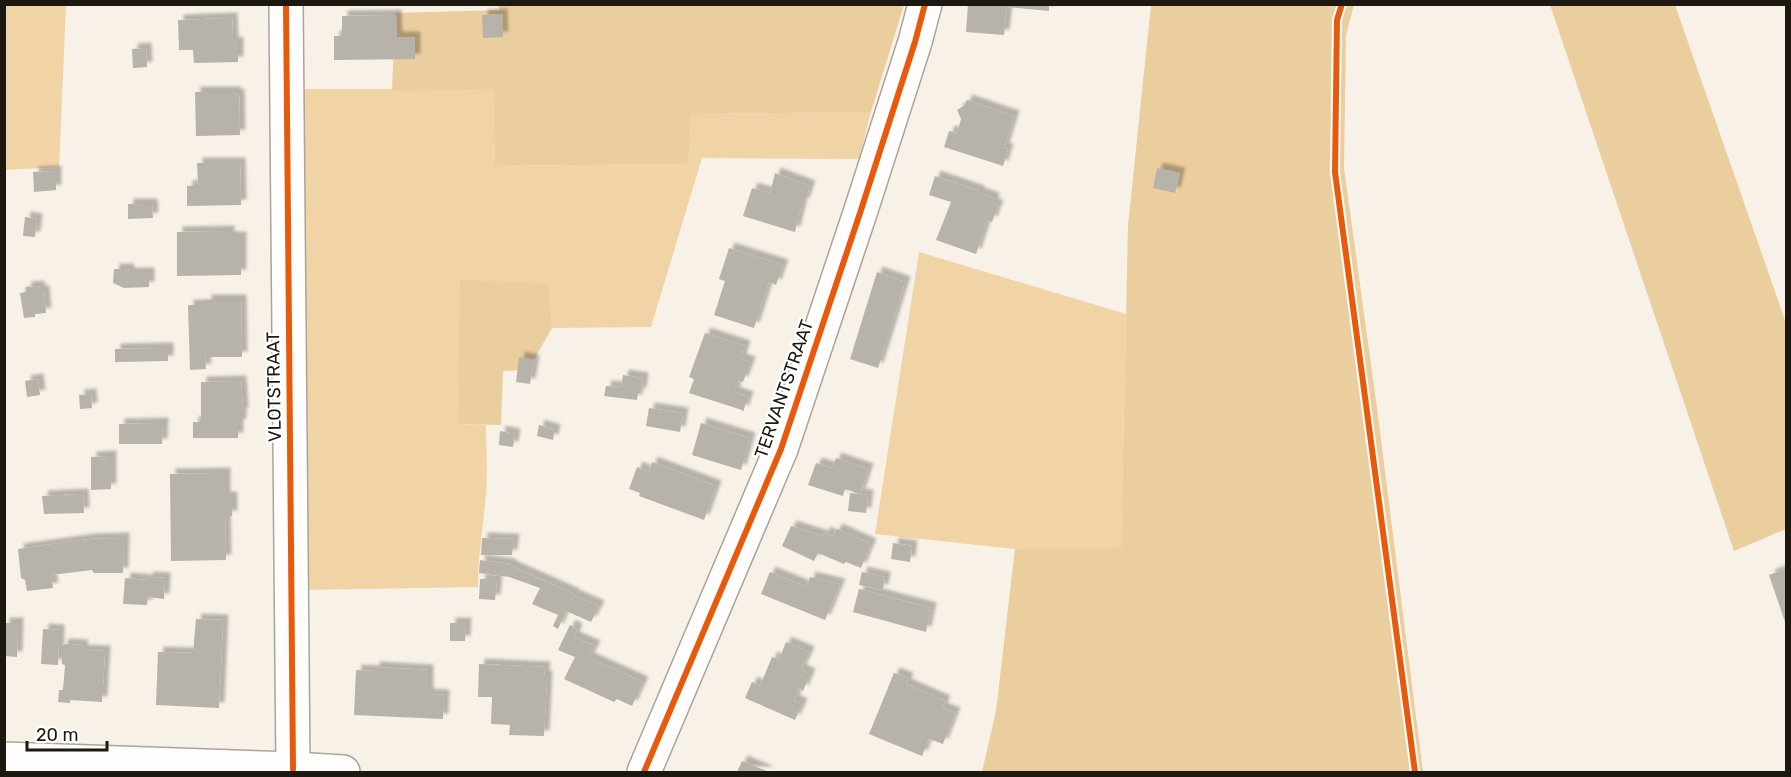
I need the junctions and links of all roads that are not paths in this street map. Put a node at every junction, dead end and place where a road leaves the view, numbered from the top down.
1 (286, 4) edge
2 (925, 4) edge
3 (4, 759) edge
4 (293, 769) junction
5 (344, 772) edge
6 (644, 772) edge

1 - 4 street, VLOTSTRAAT
2 - 6 street, TERVANTSTRAAT
3 - 4 street
4 - 5 street

